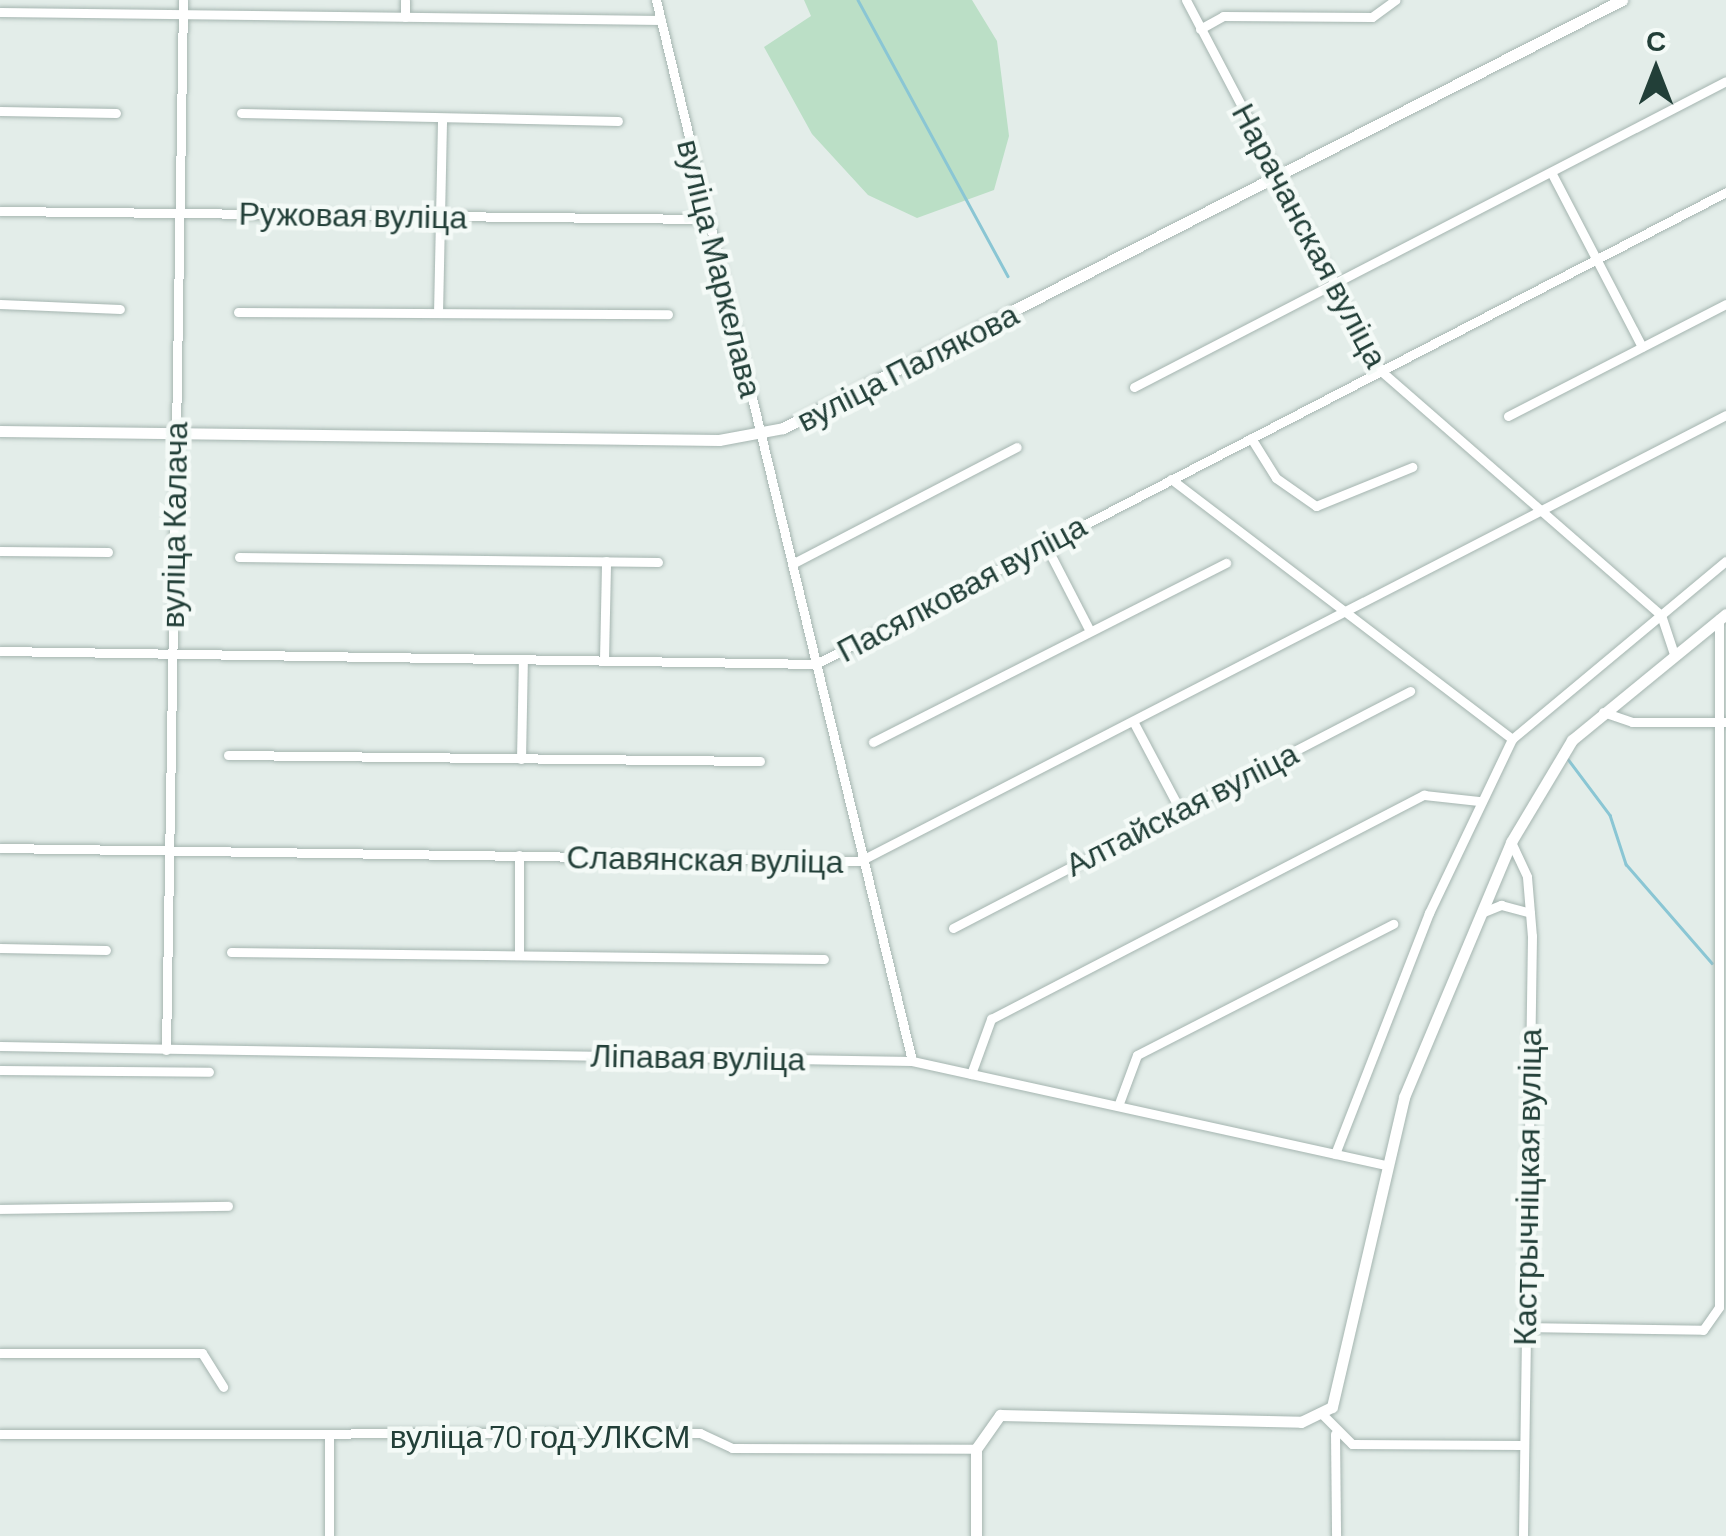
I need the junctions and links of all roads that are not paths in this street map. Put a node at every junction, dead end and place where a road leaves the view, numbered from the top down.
1 (182, 0) edge
2 (405, 0) edge
3 (656, 0) edge
4 (1186, 0) edge
5 (1395, 0) edge
6 (1622, 0) edge
7 (0, 12) edge
8 (182, 14) junction
9 (405, 17) junction
10 (660, 20) junction
11 (1200, 30) junction
12 (1726, 81) edge
13 (0, 111) edge
14 (116, 113) dead end
15 (241, 113) dead end
16 (442, 119) junction
17 (618, 121) dead end
18 (1551, 172) junction
19 (1280, 176) junction
20 (1726, 192) edge
21 (0, 211) edge
22 (179, 212) junction
23 (441, 214) junction
24 (706, 219) junction
25 (1596, 258) junction
26 (1335, 283) junction
27 (0, 304) edge
28 (1726, 304) edge
29 (120, 310) dead end
30 (238, 312) dead end
31 (438, 313) junction
32 (668, 314) dead end
33 (1642, 347) junction
34 (1380, 370) junction
35 (1134, 386) dead end
36 (1726, 415) edge
37 (1508, 416) dead end
38 (0, 431) edge
39 (175, 432) junction
40 (763, 433) junction
41 (1251, 438) junction
42 (1016, 447) dead end
43 (1412, 467) dead end
44 (1171, 480) junction
45 (1539, 511) junction
46 (1044, 542) junction
47 (0, 551) edge
48 (108, 552) dead end
49 (238, 557) dead end
50 (606, 561) junction
51 (1726, 561) edge
52 (658, 562) dead end
53 (794, 563) junction
54 (1226, 564) dead end
55 (1349, 610) junction
56 (1661, 615) junction
57 (1723, 616) edge
58 (1089, 630) junction
59 (0, 651) edge
60 (171, 654) junction
61 (1674, 654) junction
62 (523, 659) junction
63 (604, 660) junction
64 (816, 664) junction
65 (1410, 690) dead end
66 (1603, 712) junction
67 (1132, 721) junction
68 (1726, 722) edge
69 (1512, 739) junction
70 (873, 742) dead end
71 (228, 756) dead end
72 (521, 759) junction
73 (760, 761) dead end
74 (1480, 801) junction
75 (1179, 808) junction
76 (1511, 842) junction
77 (0, 848) edge
78 (169, 852) junction
79 (519, 855) junction
80 (860, 860) junction
81 (1530, 913) junction
82 (1478, 915) junction
83 (1392, 924) dead end
84 (954, 928) dead end
85 (0, 948) edge
86 (106, 950) dead end
87 (231, 952) dead end
88 (519, 955) junction
89 (824, 959) dead end
90 (0, 1046) edge
91 (166, 1050) junction
92 (912, 1060) junction
93 (0, 1070) edge
94 (209, 1072) dead end
95 (972, 1074) junction
96 (1118, 1106) junction
97 (1336, 1154) junction
98 (1384, 1164) junction
99 (228, 1206) dead end
100 (0, 1208) edge
101 (1521, 1326) junction
102 (0, 1353) edge
103 (222, 1387) dead end
104 (1322, 1415) junction
105 (0, 1434) edge
106 (1335, 1434) junction
107 (329, 1435) junction
108 (1522, 1444) junction
109 (976, 1449) junction
110 (330, 1536) edge
111 (976, 1536) edge
112 (1336, 1536) edge
113 (1523, 1536) edge

1 - 8 street, вуліца Калача
2 - 9 street
3 - 10 street, вуліца Маркелава
4 - 11 street, Нарачанская вуліца
5 - 11 street
6 - 19 street, вуліца Палякова
7 - 8 street
8 - 9 street
8 - 22 street, вуліца Калача
9 - 10 street
10 - 24 street, вуліца Маркелава
11 - 19 street, Нарачанская вуліца
12 - 18 street
13 - 14 street
15 - 16 street
16 - 17 street
16 - 23 street
18 - 25 street
18 - 26 street
19 - 26 street, Нарачанская вуліца
19 - 40 street, вуліца Палякова
20 - 25 street, Пасялковая вуліца
21 - 22 street, Ружовая вуліца
22 - 23 street, Ружовая вуліца
22 - 39 street, вуліца Калача
23 - 24 street, Ружовая вуліца
23 - 31 street
24 - 40 street, вуліца Маркелава
25 - 33 street
25 - 34 street, Пасялковая вуліца
26 - 34 street, Нарачанская вуліца
26 - 35 street
27 - 29 street
28 - 33 street
30 - 31 street
31 - 32 street
33 - 37 street
34 - 41 street, Пасялковая вуліца
34 - 45 street, Нарачанская вуліца
36 - 45 street, Славянская вуліца
38 - 39 street, вуліца Палякова
39 - 40 street, вуліца Палякова
39 - 60 street, вуліца Калача
40 - 53 street, вуліца Маркелава
41 - 43 street
41 - 44 street, Пасялковая вуліца
42 - 53 street
44 - 46 street, Пасялковая вуліца
44 - 55 street
45 - 55 street, Славянская вуліца
45 - 56 street, Нарачанская вуліца
46 - 58 street
46 - 64 street, Пасялковая вуліца
47 - 48 street
49 - 50 street
50 - 52 street
50 - 63 street
51 - 56 street
53 - 64 street, вуліца Маркелава
54 - 58 street
55 - 67 street, Славянская вуліца
55 - 69 street
56 - 61 street
56 - 69 street
57 - 61 street
57 - 68 street
58 - 70 street
59 - 60 street, Пасялковая вуліца
60 - 62 street, Пасялковая вуліца
60 - 78 street, вуліца Калача
61 - 66 street
62 - 63 street, Пасялковая вуліца
62 - 72 street
63 - 64 street, Пасялковая вуліца
64 - 80 street, вуліца Маркелава
65 - 75 street, Алтайская вуліца
66 - 68 street
66 - 76 street
67 - 75 street
67 - 80 street, Славянская вуліца
68 - 101 street
69 - 74 street
71 - 72 street
72 - 73 street
74 - 95 street
74 - 97 street
75 - 84 street, Алтайская вуліца
76 - 81 street, Кастрычніцкая вуліца
76 - 82 street
77 - 78 street, Славянская вуліца
78 - 79 street, Славянская вуліца
78 - 91 street, вуліца Калача
79 - 80 street, Славянская вуліца
79 - 88 street
80 - 92 street, вуліца Маркелава
81 - 82 street
81 - 101 street, Кастрычніцкая вуліца
82 - 98 street
83 - 96 street
85 - 86 street
87 - 88 street
88 - 89 street
90 - 91 street, Ліпавая вуліца
91 - 92 street, Ліпавая вуліца
92 - 95 street, Ліпавая вуліца
93 - 94 street
95 - 96 street, Ліпавая вуліца
96 - 97 street, Ліпавая вуліца
97 - 98 street, Ліпавая вуліца
98 - 104 street
99 - 100 street
101 - 108 street, Кастрычніцкая вуліца
102 - 103 street
104 - 106 street
104 - 109 street
105 - 107 street, вуліца 70 год УЛКСМ
106 - 108 street
106 - 112 street
107 - 109 street, вуліца 70 год УЛКСМ
107 - 110 street
108 - 113 street, Кастрычніцкая вуліца
109 - 111 street

